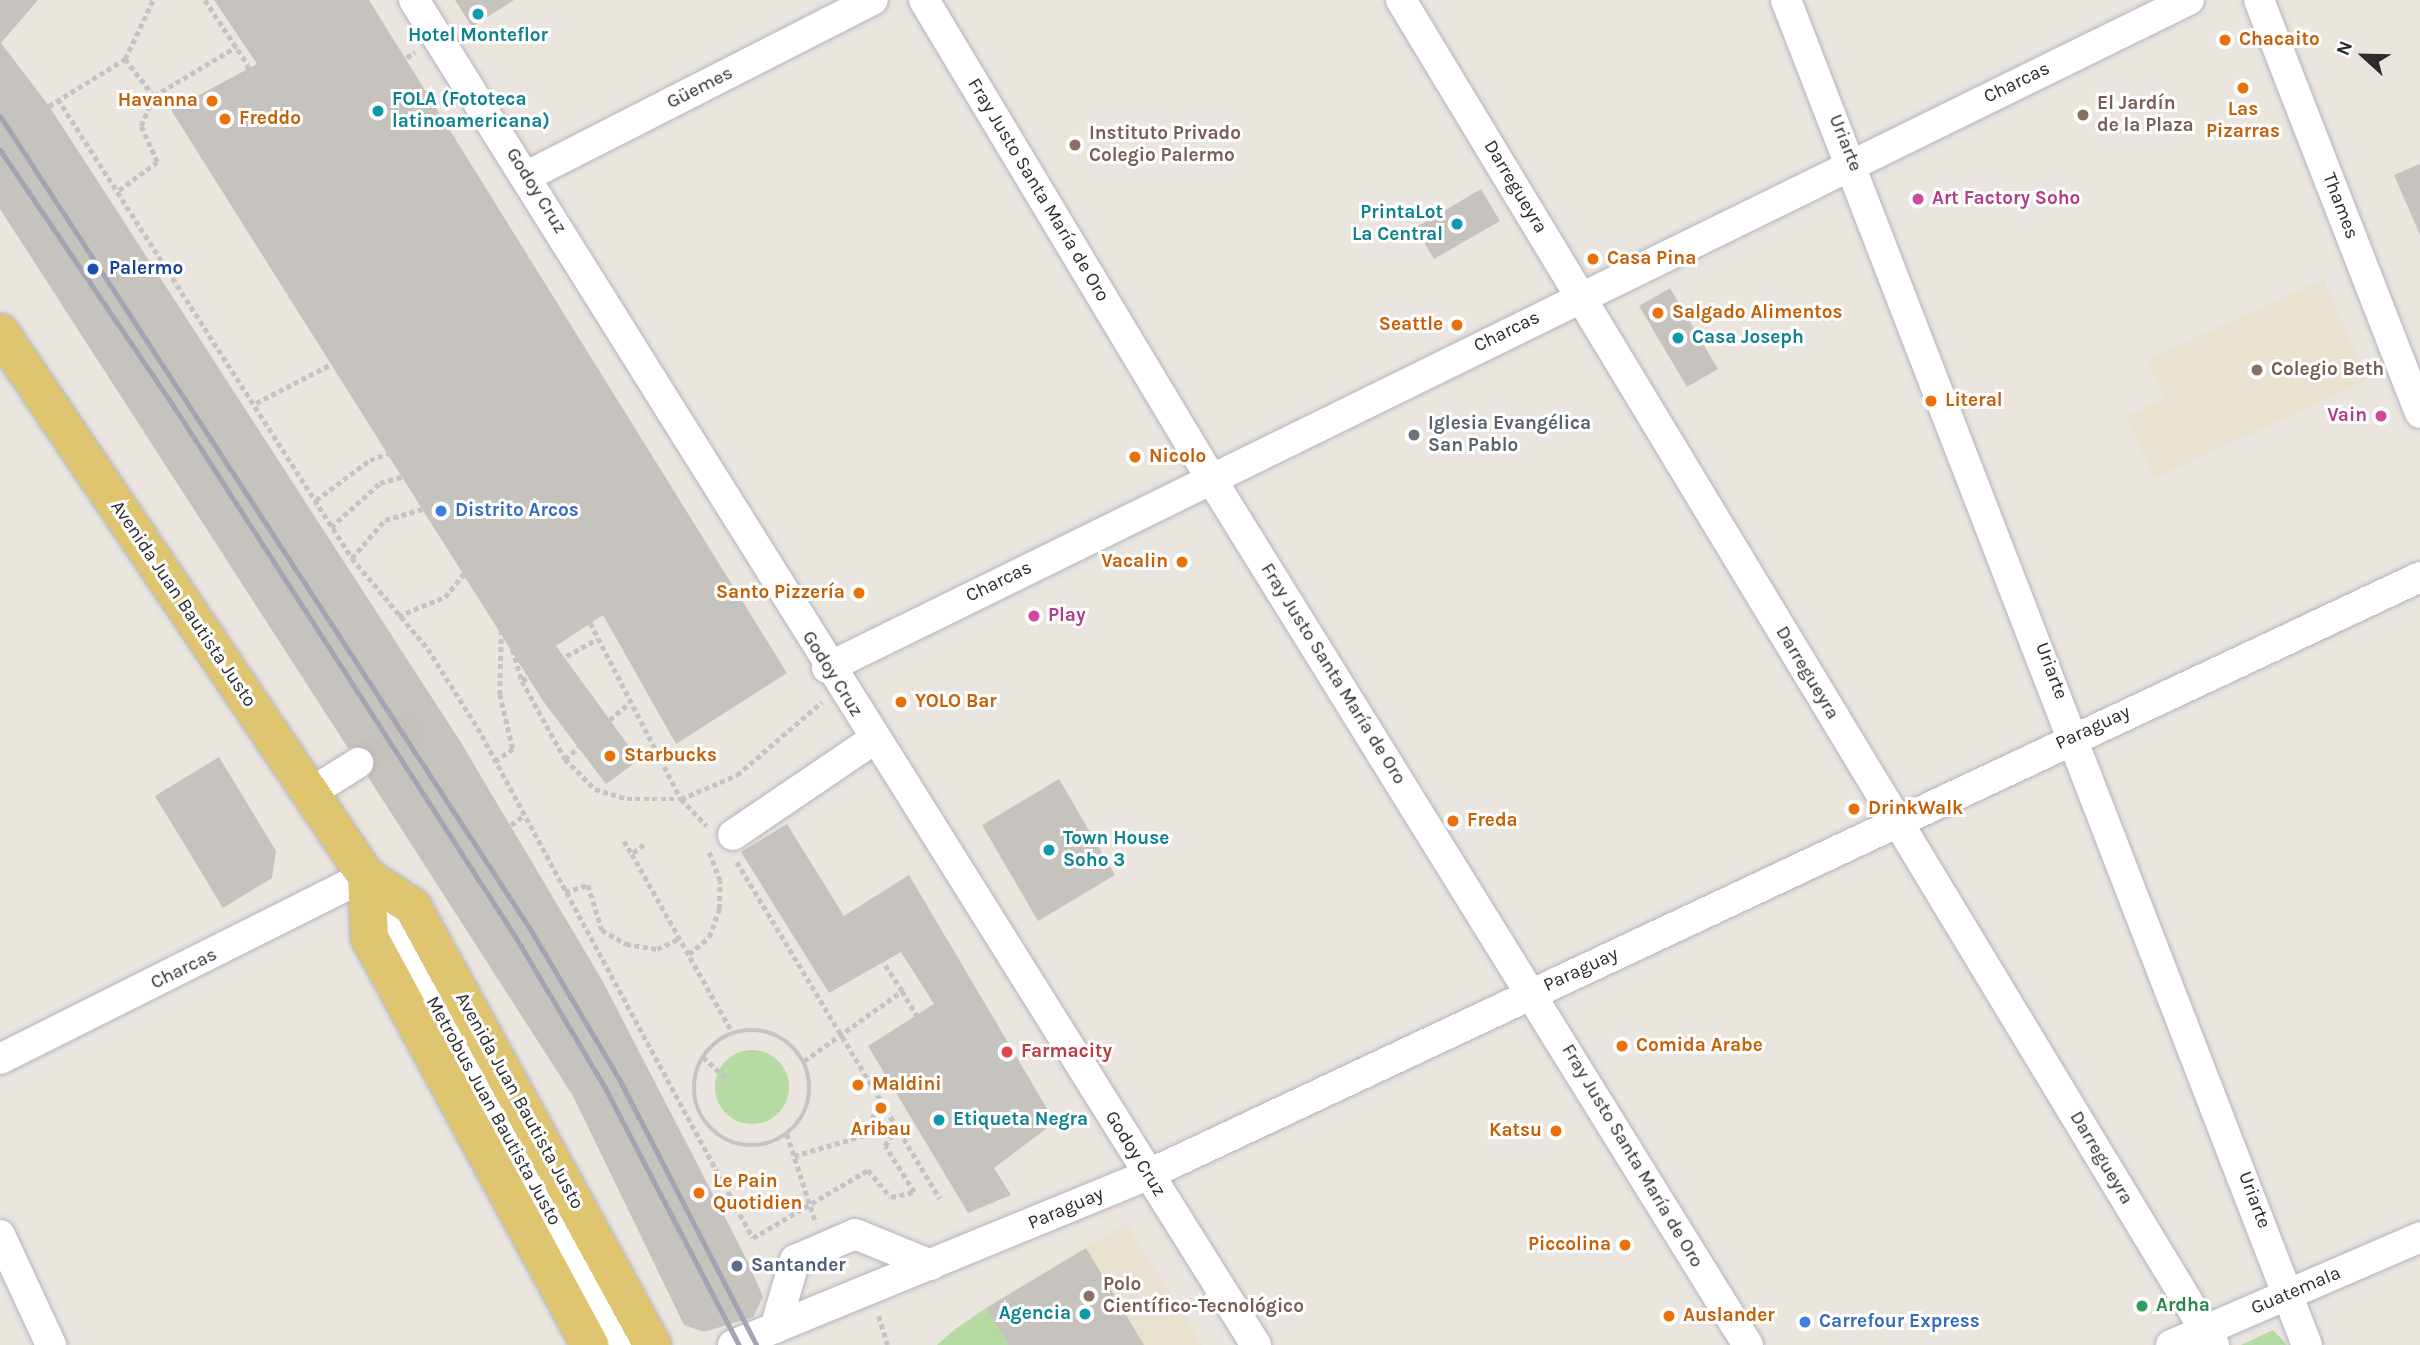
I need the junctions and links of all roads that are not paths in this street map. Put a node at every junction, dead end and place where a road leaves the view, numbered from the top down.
1 (414, 0) edge
2 (873, 0) edge
3 (924, 0) edge
4 (1401, 0) edge
5 (1786, 0) edge
6 (2189, 0) edge
7 (2259, 0) edge
8 (1853, 162) junction
9 (527, 176) junction
10 (1581, 296) junction
11 (0, 332) edge
12 (2420, 413) edge
13 (1210, 477) junction
14 (2420, 577) edge
15 (827, 668) junction
16 (2076, 736) junction
17 (873, 740) junction
18 (358, 763) tunnel mouth
19 (310, 793) junction
20 (1896, 820) junction
21 (723, 841) road end
22 (366, 876) junction
23 (1532, 993) junction
24 (0, 1059) edge
25 (1147, 1175) junction
26 (0, 1234) edge
27 (2420, 1237) edge
28 (931, 1265) junction
29 (2290, 1293) junction
30 (775, 1328) junction
31 (2209, 1338) edge
32 (51, 1345) edge
33 (590, 1345) edge
34 (621, 1345) edge
35 (652, 1345) edge
36 (733, 1345) edge
37 (1256, 1345) edge
38 (1748, 1345) edge
39 (2171, 1345) edge
40 (2307, 1345) edge

1 - 9 street, Godoy Cruz
2 - 9 street, Güemes
3 - 13 street, Fray Justo Santa María de Oro
4 - 10 street, Darregueyra
5 - 8 street, Uriarte
6 - 8 street, Charcas
7 - 12 street, Thames
8 - 10 street, Charcas
8 - 16 street, Uriarte
9 - 15 street, Godoy Cruz
10 - 13 street, Charcas
10 - 20 street, Darregueyra
11 - 19 main road, Avenida Juan Bautista Justo
13 - 15 street, Charcas
13 - 23 street, Fray Justo Santa María de Oro
14 - 16 street, Paraguay
15 - 17 street, Godoy Cruz
16 - 20 street, Paraguay
16 - 29 street, Uriarte
17 - 21 street
17 - 25 street, Godoy Cruz
18 - 19 street
19 - 22 main road, Avenida Juan Bautista Justo
20 - 23 street, Paraguay
20 - 31 street, Darregueyra
22 - 24 street, Charcas
22 - 33 main road
22 - 34 street, Metrobus Juan Bautista Justo
22 - 35 main road, Avenida Juan Bautista Justo
23 - 25 street, Paraguay
23 - 38 street, Fray Justo Santa María de Oro
25 - 28 street, Paraguay
25 - 37 street, Godoy Cruz
26 - 32 street
27 - 29 street, Guatemala
28 - 30 street, Paraguay
28 - 30 street
29 - 31 street, Guatemala
29 - 40 street, Uriarte
30 - 36 street, Paraguay
31 - 39 street, Guatemala

